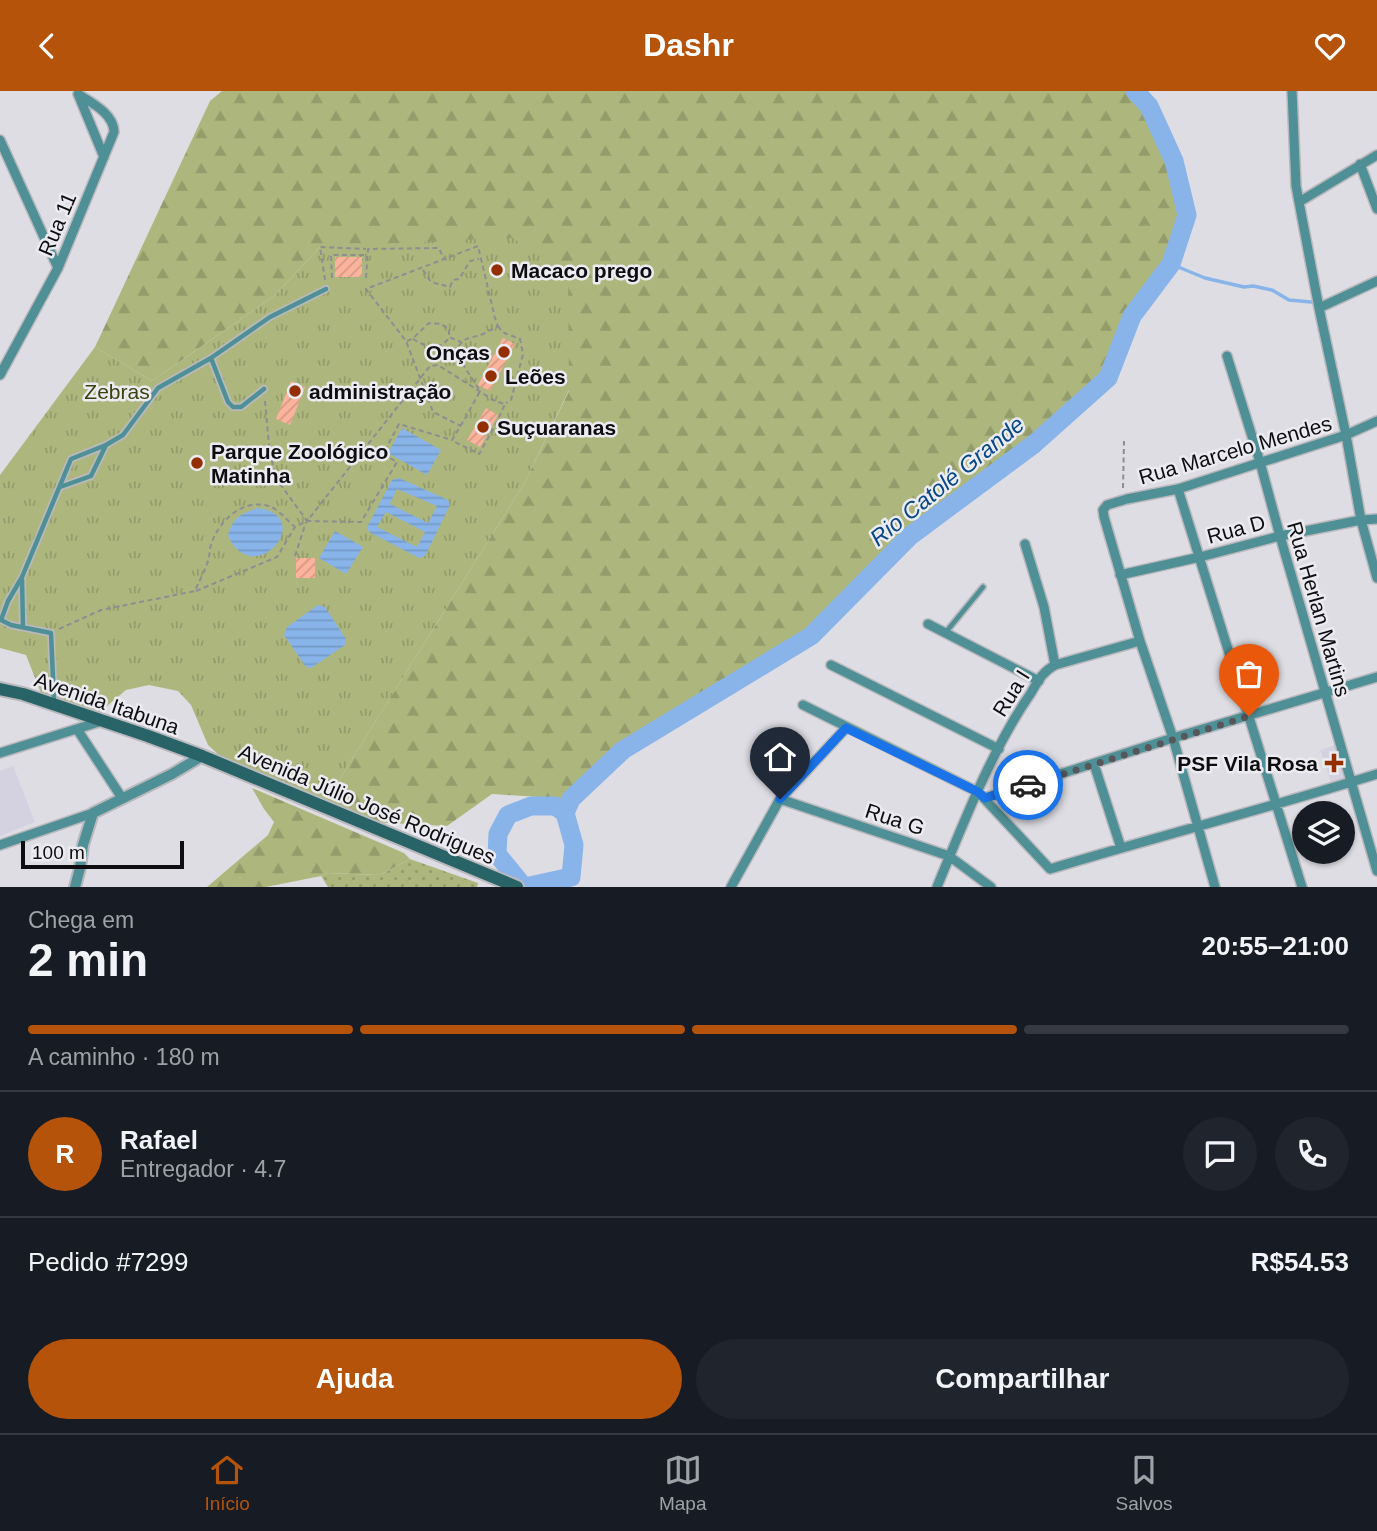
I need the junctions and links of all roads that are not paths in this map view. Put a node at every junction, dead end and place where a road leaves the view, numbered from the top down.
1 (1292, 91) edge
2 (77, 93) edge
3 (0, 140) edge
4 (1377, 155) edge
5 (104, 157) junction
6 (1360, 164) junction
7 (1299, 202) junction
8 (1377, 209) edge
9 (58, 268) junction
10 (1377, 281) edge
11 (326, 287) road end
12 (1319, 308) junction
13 (0, 356) edge
14 (1227, 356) dead end
15 (211, 358) junction
16 (2, 370) edge
17 (264, 389) road end
18 (1377, 421) edge
19 (1346, 435) junction
20 (106, 445) junction
21 (1260, 462) junction
22 (59, 487) junction
23 (1178, 489) junction
24 (1377, 519) edge
25 (1361, 520) junction
26 (1280, 536) junction
27 (1025, 544) dead end
28 (1200, 557) junction
29 (1120, 575) junction
30 (22, 577) junction
31 (1377, 578) edge
32 (983, 587) dead end
33 (928, 624) dead end
34 (23, 627) junction
35 (946, 633) junction
36 (1140, 641) junction
37 (831, 665) dead end
38 (1055, 665) junction
39 (1377, 677) edge
40 (1039, 681) junction
41 (0, 689) edge
42 (1325, 693) junction
43 (54, 705) junction
44 (803, 705) dead end
45 (1249, 716) junction
46 (102, 721) junction
47 (846, 728) junction
48 (77, 729) junction
49 (1173, 739) junction
50 (999, 749) junction
51 (0, 753) edge
52 (202, 756) junction
53 (1094, 764) junction
54 (1377, 774) edge
55 (1352, 782) junction
56 (982, 795) junction
57 (122, 798) junction
58 (780, 799) junction
59 (1277, 804) junction
60 (93, 813) junction
61 (1199, 825) junction
62 (0, 845) edge
63 (1121, 848) junction
64 (950, 856) junction
65 (1377, 870) edge
66 (75, 887) edge
67 (517, 887) edge
68 (731, 887) edge
69 (937, 887) edge
70 (991, 887) edge
71 (1215, 887) edge
72 (1302, 887) edge

1 - 7 street
2 - 5 street
2 - 5 street, Rua 11
3 - 9 street
4 - 6 street
5 - 9 street, Rua 11
6 - 7 street
6 - 8 street
7 - 12 street
9 - 16 street, Rua 11
10 - 12 street
11 - 15 lane
12 - 19 street
13 - 16 street
14 - 21 street, Rua Herlan Martins
15 - 17 lane
15 - 20 lane
18 - 19 street, Rua Marcelo Mendes
19 - 21 street, Rua Marcelo Mendes
19 - 25 street
20 - 22 lane
20 - 22 lane
21 - 23 street, Rua Marcelo Mendes
21 - 26 street, Rua Herlan Martins
22 - 30 lane
23 - 28 street
23 - 29 street, Rua Marcelo Mendes
24 - 25 street, Rua D
25 - 26 street, Rua D
25 - 31 street
26 - 28 street, Rua D
26 - 42 street, Rua Herlan Martins
27 - 38 street, Rua I
28 - 29 street, Rua D
28 - 45 street
29 - 36 street
30 - 34 lane
30 - 34 lane
32 - 35 lane
33 - 35 street
34 - 43 lane
35 - 40 street
36 - 38 street
36 - 49 street
37 - 50 street
38 - 40 street, Rua I
39 - 42 street
40 - 50 street, Rua I
41 - 43 main road, Avenida Itabuna
42 - 45 street
42 - 55 street, Rua Herlan Martins
43 - 46 main road, Avenida Itabuna
44 - 47 street
45 - 49 street
45 - 59 street
46 - 48 street
46 - 52 main road, Avenida Itabuna
47 - 56 street
47 - 58 street
48 - 51 street
48 - 57 street
49 - 53 street
49 - 61 street
50 - 56 street, Rua I
52 - 57 street
52 - 67 main road, Avenida Júlio José Rodrigues
53 - 56 street
53 - 63 street
54 - 55 street
55 - 59 street
55 - 65 street, Rua Herlan Martins
56 - 63 street
56 - 64 street, Rua I
57 - 60 street
58 - 64 street, Rua G
58 - 68 street
59 - 61 street
59 - 72 street
60 - 62 street
60 - 66 street
61 - 63 street
61 - 71 street
64 - 69 street, Rua I
64 - 70 street, Rua G

